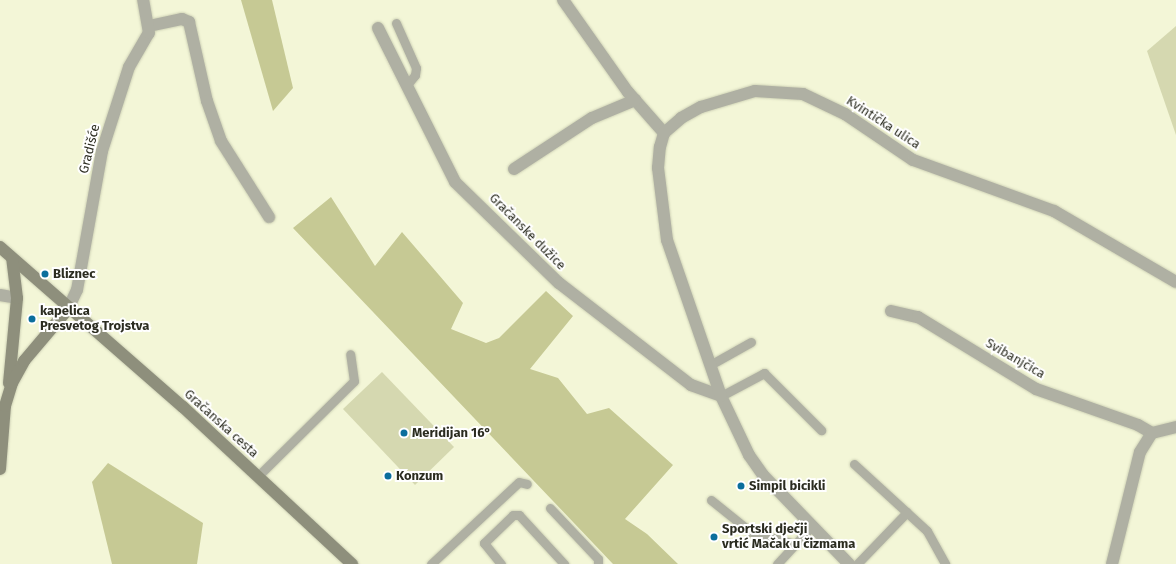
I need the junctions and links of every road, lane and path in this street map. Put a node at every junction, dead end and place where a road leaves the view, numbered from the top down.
1 (143, 0) edge
2 (563, 0) edge
3 (396, 23) dead end
4 (149, 26) junction
5 (378, 28) dead end
6 (406, 86) junction
7 (635, 100) junction
8 (664, 133) junction
9 (514, 169) dead end
10 (269, 216) dead end
11 (0, 247) edge
12 (12, 258) junction
13 (1176, 282) edge
14 (0, 295) edge
15 (17, 298) junction
16 (68, 309) junction
17 (891, 311) dead end
18 (751, 342) dead end
19 (350, 354) dead end
20 (710, 365) junction
21 (8, 394) junction
22 (721, 396) junction
23 (1176, 427) edge
24 (821, 430) dead end
25 (1152, 433) junction
26 (854, 464) dead end
27 (0, 469) edge
28 (258, 476) junction
29 (527, 484) dead end
30 (711, 500) dead end
31 (550, 508) dead end
32 (907, 512) junction
33 (811, 527) junction
34 (795, 544) junction
35 (352, 564) edge
36 (431, 564) edge
37 (500, 564) edge
38 (564, 564) edge
39 (598, 564) edge
40 (777, 564) edge
41 (849, 564) edge
42 (857, 564) edge
43 (945, 564) edge
44 (1112, 564) edge

1 - 4 street
2 - 7 street
3 - 6 lane
4 - 10 street
4 - 16 street, Gradišće
5 - 6 street, Gračanske dužice
6 - 22 street, Gračanske dužice
7 - 8 street
7 - 9 street
8 - 13 street, Kvintička ulica
8 - 20 street
11 - 12 main road, Gračanska cesta
12 - 15 main road
12 - 16 main road, Gračanska cesta
14 - 15 street
15 - 21 main road
16 - 21 main road
16 - 28 main road, Gračanska cesta
17 - 25 street, Svibanjčica
18 - 20 lane
19 - 28 lane
20 - 22 street
21 - 27 main road
22 - 24 lane
22 - 33 street
23 - 25 street
25 - 44 street
26 - 32 lane
28 - 35 main road, Gračanska cesta
29 - 36 lane
30 - 34 lane
31 - 39 lane
32 - 42 lane
32 - 43 lane
33 - 34 lane
33 - 41 street
34 - 40 lane
37 - 38 lane

